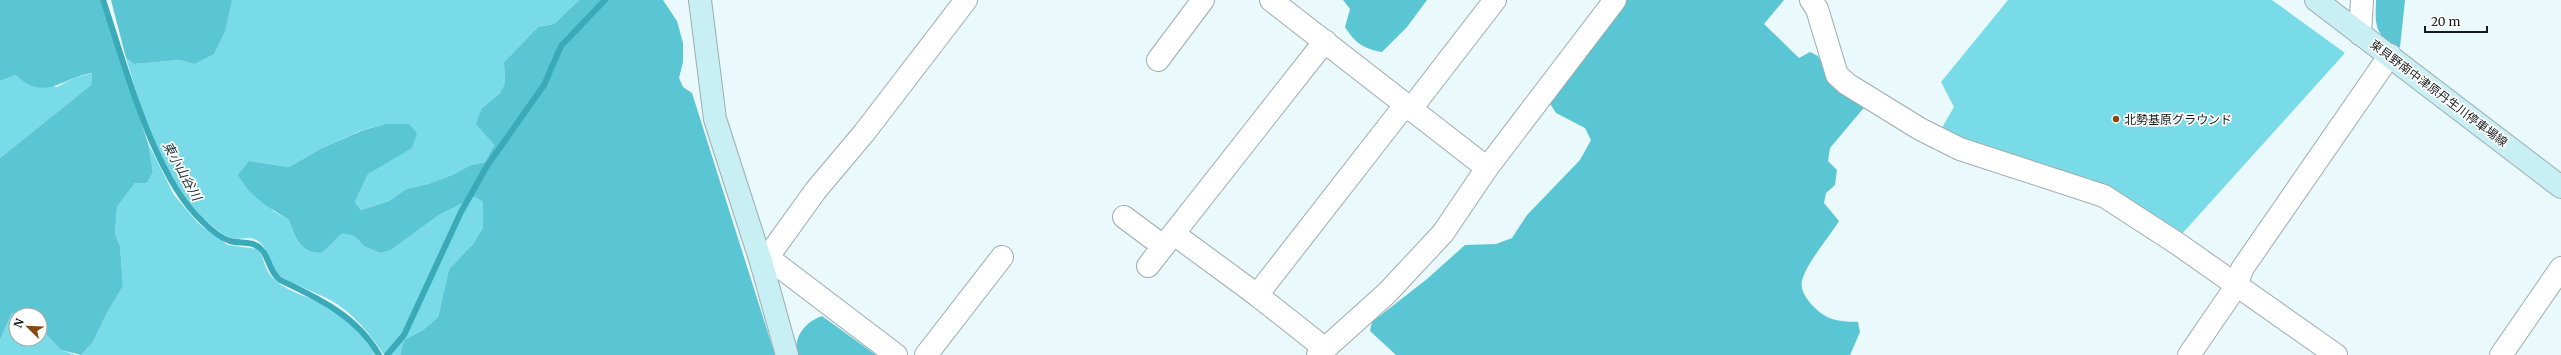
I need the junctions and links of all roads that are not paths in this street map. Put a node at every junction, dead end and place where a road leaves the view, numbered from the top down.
1 (700, 0) edge
2 (966, 0) edge
3 (1203, 0) edge
4 (1271, 0) edge
5 (1495, 0) edge
6 (1812, 0) edge
7 (2316, 0) edge
8 (2362, 0) edge
9 (1608, 2) edge
10 (2360, 34) junction
11 (1325, 41) junction
12 (2390, 55) junction
13 (1158, 60) dead end
14 (1408, 107) junction
15 (1487, 168) junction
16 (2561, 186) edge
17 (1124, 217) dead end
18 (1168, 240) junction
19 (1002, 257) dead end
20 (764, 261) junction
21 (1148, 266) dead end
22 (2561, 268) edge
23 (2237, 285) junction
24 (1257, 295) junction
25 (1321, 352) edge
26 (787, 355) edge
27 (896, 355) edge
28 (926, 355) edge
29 (2189, 355) edge
30 (2336, 355) edge
31 (2501, 355) edge

1 - 20 street
2 - 20 street
3 - 13 street
4 - 11 street
5 - 14 street
6 - 23 street
7 - 10 street, 東貝野南中津原丹生川停車場線
8 - 10 street
9 - 15 street
10 - 12 street, 東貝野南中津原丹生川停車場線
11 - 14 street
11 - 18 street
12 - 16 street, 東貝野南中津原丹生川停車場線
12 - 23 street
14 - 15 street
14 - 24 street
15 - 25 street
17 - 18 street
18 - 21 street
18 - 24 street
19 - 28 street
20 - 26 street
20 - 27 street
22 - 31 street
23 - 29 street
23 - 30 street
24 - 25 street

